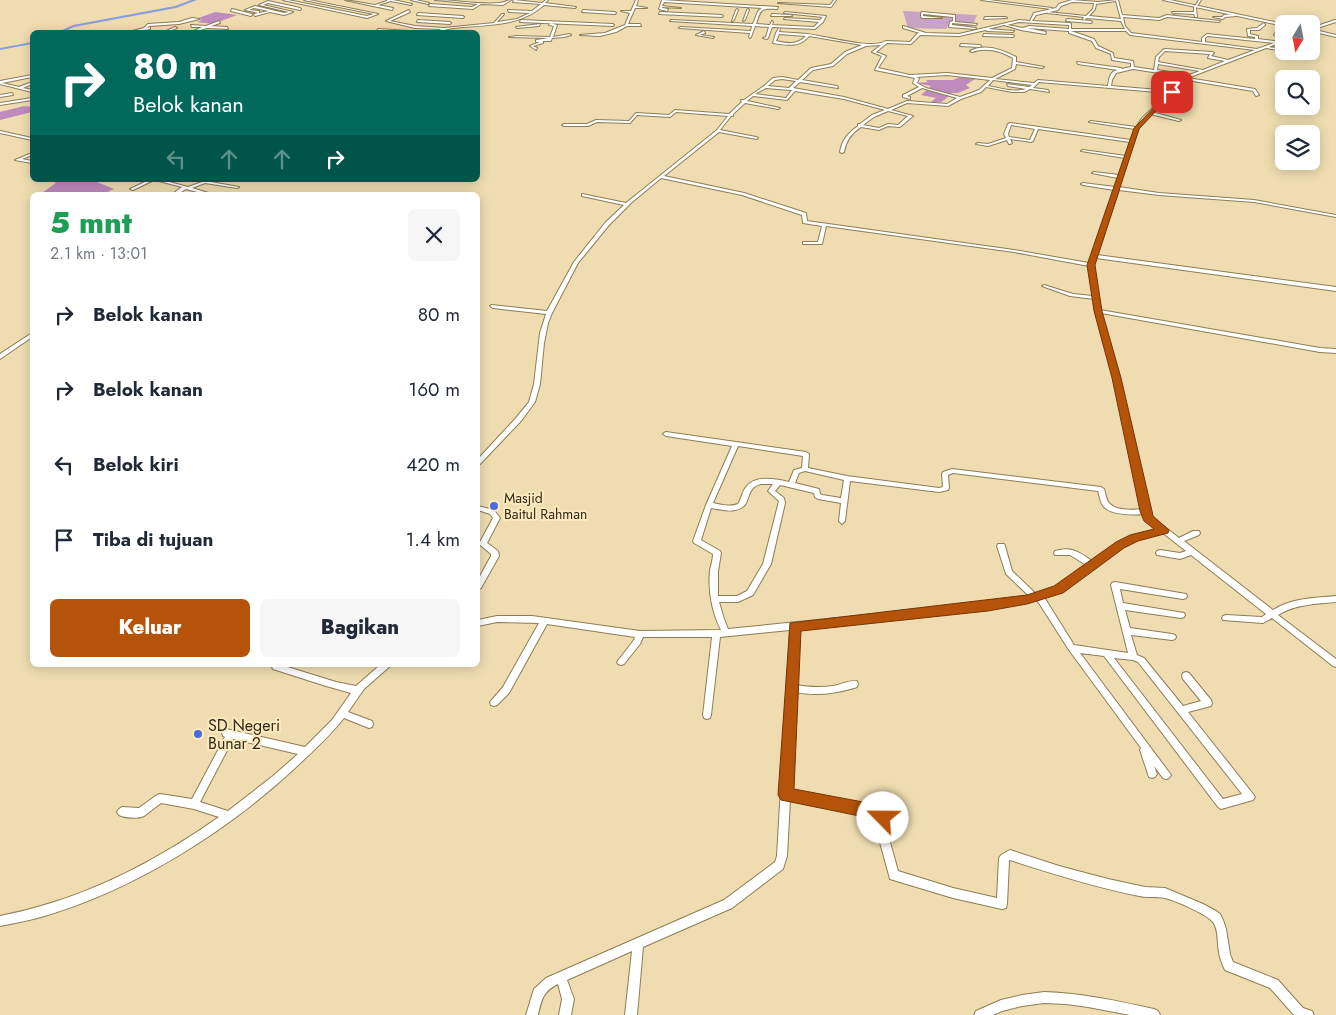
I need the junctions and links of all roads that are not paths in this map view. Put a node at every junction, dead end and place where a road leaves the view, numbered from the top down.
1 (275, 0) edge
2 (284, 0) edge
3 (307, 0) edge
4 (324, 0) edge
5 (346, 0) edge
6 (361, 0) edge
7 (368, 0) edge
8 (390, 0) edge
9 (436, 0) edge
10 (441, 0) edge
11 (486, 0) edge
12 (547, 0) edge
13 (638, 0) edge
14 (690, 0) edge
15 (733, 0) edge
16 (826, 0) edge
17 (982, 0) edge
18 (1019, 0) edge
19 (1066, 0) edge
20 (1117, 0) edge
21 (1128, 0) edge
22 (1136, 0) edge
23 (1165, 0) edge
24 (1200, 0) edge
25 (451, 1) edge
26 (464, 1) edge
27 (495, 1) edge
28 (508, 1) edge
29 (514, 1) edge
30 (834, 1) edge
31 (1074, 1) edge
32 (355, 2) junction
33 (412, 2) edge
34 (471, 2) junction
35 (490, 2) edge
36 (299, 3) junction
37 (384, 3) junction
38 (481, 3) junction
39 (662, 3) edge
40 (763, 3) dead end
41 (1047, 3) dead end
42 (1095, 3) junction
43 (346, 4) junction
44 (431, 4) junction
45 (544, 4) junction
46 (694, 4) junction
47 (706, 4) junction
48 (777, 4) edge
49 (807, 4) edge
50 (682, 5) edge
51 (717, 5) junction
52 (288, 6) junction
53 (375, 6) junction
54 (400, 6) dead end
55 (443, 6) junction
56 (728, 6) junction
57 (991, 6) dead end
58 (1014, 6) junction
59 (339, 7) junction
60 (455, 7) junction
61 (464, 7) junction
62 (575, 7) dead end
63 (634, 7) junction
64 (1197, 7) junction
65 (367, 8) junction
66 (425, 8) dead end
67 (646, 8) dead end
68 (751, 8) junction
69 (762, 8) junction
70 (1045, 8) junction
71 (279, 9) junction
72 (392, 9) dead end
73 (726, 9) junction
74 (1057, 9) junction
75 (232, 10) dead end
76 (242, 10) dead end
77 (300, 10) dead end
78 (329, 10) junction
79 (450, 10) junction
80 (737, 10) junction
81 (819, 10) junction
82 (236, 11) junction
83 (271, 11) junction
84 (360, 11) junction
85 (409, 11) dead end
86 (422, 11) dead end
87 (468, 11) dead end
88 (509, 11) dead end
89 (622, 11) dead end
90 (829, 11) dead end
91 (384, 12) dead end
92 (534, 12) junction
93 (581, 12) dead end
94 (631, 12) junction
95 (1041, 12) junction
96 (262, 13) junction
97 (345, 13) junction
98 (446, 13) junction
99 (603, 13) junction
100 (615, 13) dead end
101 (660, 13) dead end
102 (1089, 13) junction
103 (1174, 13) dead end
104 (250, 14) junction
105 (283, 14) junction
106 (350, 14) junction
107 (418, 14) dead end
108 (503, 15) dead end
109 (700, 15) junction
110 (711, 15) junction
111 (773, 15) junction
112 (1236, 15) junction
113 (255, 16) junction
114 (441, 16) junction
115 (612, 16) dead end
116 (1085, 17) junction
117 (422, 18) dead end
118 (941, 18) junction
119 (985, 18) dead end
120 (1121, 18) junction
121 (1198, 18) junction
122 (1223, 18) junction
123 (198, 19) dead end
124 (437, 19) junction
125 (566, 19) dead end
126 (587, 19) dead end
127 (1064, 19) dead end
128 (459, 20) dead end
129 (685, 20) junction
130 (733, 20) junction
131 (744, 20) junction
132 (823, 20) junction
133 (1234, 20) dead end
134 (186, 21) junction
135 (418, 21) dead end
136 (521, 21) junction
137 (1018, 21) junction
138 (1025, 21) junction
139 (1031, 21) junction
140 (1219, 21) dead end
141 (1336, 21) edge
142 (191, 22) dead end
143 (219, 22) dead end
144 (432, 22) junction
145 (517, 22) junction
146 (616, 22) dead end
147 (954, 22) junction
148 (1070, 22) junction
149 (1083, 22) junction
150 (450, 23) dead end
151 (496, 23) junction
152 (563, 23) junction
153 (781, 23) junction
154 (1275, 23) edge
155 (396, 24) junction
156 (414, 24) dead end
157 (583, 24) junction
158 (588, 24) junction
159 (594, 24) junction
160 (604, 24) junction
161 (819, 24) junction
162 (976, 24) dead end
163 (1002, 24) junction
164 (1264, 24) dead end
165 (427, 25) junction
166 (613, 25) dead end
167 (627, 25) junction
168 (640, 25) dead end
169 (192, 26) dead end
170 (208, 26) junction
171 (718, 26) junction
172 (770, 26) junction
173 (146, 27) junction
174 (170, 27) dead end
175 (517, 27) junction
176 (904, 27) dead end
177 (1028, 27) junction
178 (1107, 27) dead end
179 (1125, 27) junction
180 (1320, 27) edge
181 (176, 28) dead end
182 (227, 28) dead end
183 (445, 28) junction
184 (752, 29) junction
185 (984, 29) junction
186 (1021, 29) junction
187 (136, 30) edge
188 (170, 30) edge
189 (198, 30) edge
190 (378, 30) edge
191 (441, 30) edge
192 (1070, 30) junction
193 (1013, 31) dead end
194 (702, 32) junction
195 (1320, 32) edge
196 (1044, 33) dead end
197 (925, 34) junction
198 (570, 35) dead end
199 (581, 35) dead end
200 (516, 36) junction
201 (807, 36) junction
202 (1013, 36) dead end
203 (1336, 36) edge
204 (510, 37) dead end
205 (721, 37) dead end
206 (1265, 37) dead end
207 (550, 38) junction
208 (901, 39) junction
209 (1275, 39) edge
210 (914, 40) junction
211 (970, 40) dead end
212 (1256, 40) junction
213 (1275, 40) edge
214 (537, 41) dead end
215 (513, 42) dead end
216 (889, 42) junction
217 (898, 43) junction
218 (1204, 43) junction
219 (882, 44) junction
220 (1218, 44) junction
221 (1275, 44) edge
222 (867, 45) junction
223 (961, 45) dead end
224 (839, 46) dead end
225 (980, 47) junction
226 (861, 48) junction
227 (536, 49) dead end
228 (1264, 49) junction
229 (972, 50) dead end
230 (1275, 50) edge
231 (1212, 53) junction
232 (1272, 53) dead end
233 (1133, 56) dead end
234 (1158, 61) junction
235 (1229, 61) junction
236 (1130, 62) junction
237 (1016, 63) junction
238 (1078, 63) dead end
239 (1194, 64) dead end
240 (1042, 66) dead end
241 (1133, 68) junction
242 (1121, 69) junction
243 (1149, 70) junction
244 (1203, 70) junction
245 (1155, 71) junction
246 (1150, 75) dead end
247 (30, 76) edge
248 (910, 76) junction
249 (994, 78) junction
250 (1187, 78) junction
251 (800, 81) junction
252 (0, 82) edge
253 (1022, 82) junction
254 (30, 83) edge
255 (1008, 84) dead end
256 (1035, 84) junction
257 (828, 85) junction
258 (985, 86) junction
259 (1016, 86) junction
260 (765, 87) junction
261 (836, 87) dead end
262 (922, 87) junction
263 (1109, 87) junction
264 (19, 88) junction
265 (1031, 89) junction
266 (30, 90) edge
267 (792, 90) junction
268 (1009, 91) junction
269 (1048, 91) dead end
270 (1172, 92) junction
271 (12, 94) dead end
272 (752, 94) junction
273 (819, 94) junction
274 (1257, 95) dead end
275 (0, 96) edge
276 (767, 97) junction
277 (960, 98) junction
278 (30, 100) edge
279 (742, 102) junction
280 (929, 102) junction
281 (761, 105) junction
282 (1, 106) edge
283 (778, 108) dead end
284 (886, 110) junction
285 (1150, 113) junction
286 (732, 115) junction
287 (1179, 120) dead end
288 (1091, 122) dead end
289 (564, 125) dead end
290 (859, 125) junction
291 (1037, 128) junction
292 (1137, 128) junction
293 (718, 131) junction
294 (0, 132) edge
295 (756, 138) dead end
296 (30, 139) edge
297 (1009, 141) junction
298 (1132, 141) junction
299 (978, 144) dead end
300 (1083, 151) dead end
301 (842, 152) dead end
302 (30, 155) edge
303 (1127, 157) junction
304 (30, 162) edge
305 (1094, 173) dead end
306 (1121, 177) junction
307 (661, 178) junction
308 (148, 182) edge
309 (165, 182) edge
310 (1083, 184) dead end
311 (238, 187) dead end
312 (188, 188) junction
313 (132, 189) dead end
314 (1117, 189) junction
315 (179, 192) edge
316 (202, 192) edge
317 (583, 195) dead end
318 (627, 204) junction
319 (1336, 216) edge
320 (824, 225) junction
321 (805, 243) dead end
322 (1095, 256) junction
323 (1091, 265) junction
324 (1044, 286) dead end
325 (1336, 289) edge
326 (1095, 298) junction
327 (493, 306) dead end
328 (1098, 311) junction
329 (549, 313) junction
330 (30, 336) edge
331 (1336, 351) edge
332 (0, 357) edge
333 (666, 434) dead end
334 (736, 444) junction
335 (480, 460) edge
336 (805, 469) junction
337 (847, 478) junction
338 (778, 483) junction
339 (791, 485) junction
340 (844, 501) junction
341 (709, 505) junction
342 (480, 509) edge
343 (1146, 511) junction
344 (842, 521) dead end
345 (1164, 530) junction
346 (1196, 533) dead end
347 (1178, 541) junction
348 (1001, 546) dead end
349 (1192, 552) junction
350 (1058, 553) dead end
351 (1160, 553) dead end
352 (1092, 566) junction
353 (480, 582) edge
354 (1037, 596) junction
355 (1183, 596) dead end
356 (715, 599) junction
357 (1336, 600) edge
358 (1120, 606) junction
359 (1181, 615) dead end
360 (1273, 616) junction
361 (1226, 618) dead end
362 (545, 620) junction
363 (480, 623) edge
364 (794, 627) junction
365 (1127, 631) junction
366 (726, 632) junction
367 (640, 634) junction
368 (716, 634) junction
369 (1172, 637) dead end
370 (1072, 648) junction
371 (1106, 653) junction
372 (1133, 657) junction
373 (621, 662) dead end
374 (1336, 664) edge
375 (276, 667) dead end
376 (384, 667) edge
377 (1186, 676) dead end
378 (854, 684) dead end
379 (790, 687) junction
380 (357, 690) junction
381 (494, 702) dead end
382 (1181, 710) junction
383 (342, 714) junction
384 (707, 715) dead end
385 (369, 724) dead end
386 (1142, 743) junction
387 (307, 752) junction
388 (1152, 774) dead end
389 (1166, 775) dead end
390 (786, 795) junction
391 (194, 804) junction
392 (122, 812) dead end
393 (230, 816) junction
394 (0, 921) edge
395 (638, 944) junction
396 (561, 977) junction
397 (532, 1015) edge
398 (565, 1015) edge
399 (633, 1015) edge
400 (980, 1015) edge
401 (1154, 1015) edge
402 (1308, 1015) edge

1 - 52 street
2 - 36 street
3 - 36 street
3 - 59 street
4 - 43 street
5 - 32 street
6 - 32 street
7 - 37 street
8 - 33 street
8 - 37 street
9 - 10 street
10 - 25 street
10 - 44 street
11 - 35 street
12 - 45 street
13 - 63 street
14 - 51 street
15 - 56 street
16 - 30 street
17 - 58 street
18 - 58 street
19 - 31 street
20 - 42 street
20 - 120 street
21 - 22 street
23 - 64 main road
24 - 64 street
25 - 26 street
25 - 55 street
26 - 34 street
26 - 60 street
27 - 28 street
28 - 35 street
29 - 45 street
30 - 49 street
31 - 42 street
31 - 74 street
32 - 43 street
32 - 53 street
33 - 44 street
34 - 38 street
34 - 61 street
35 - 38 street
36 - 52 street
36 - 78 street
37 - 53 street
37 - 54 street
38 - 61 street
39 - 50 street
39 - 50 street
40 - 69 street
41 - 70 street
42 - 102 street
43 - 59 street
43 - 65 street
44 - 55 street
45 - 62 street
45 - 92 street
46 - 47 street
46 - 50 street
46 - 129 street
47 - 51 street
47 - 109 street
48 - 49 street
48 - 69 street
48 - 111 street
48 - 153 street
49 - 81 street
49 - 153 street
50 - 129 street
51 - 56 street
51 - 110 street
52 - 71 street
52 - 71 street
52 - 77 street
52 - 97 street
53 - 65 street
53 - 72 street
55 - 60 street
56 - 68 street
56 - 73 street
57 - 58 street
58 - 70 street
58 - 95 street
59 - 78 street
59 - 84 street
60 - 61 street
60 - 79 street
63 - 67 street
63 - 94 street
64 - 112 main road
64 - 121 street
65 - 84 street
65 - 91 street
66 - 79 street
68 - 69 street
68 - 69 street
68 - 80 street
68 - 131 street
69 - 184 street
70 - 74 street
71 - 83 street
71 - 105 street
73 - 80 street
73 - 171 street
74 - 95 street
75 - 82 street
76 - 82 street
78 - 97 street
79 - 87 street
79 - 98 street
80 - 130 street
81 - 90 street
81 - 153 street
82 - 104 street
83 - 96 street
83 - 96 street
83 - 105 street
84 - 106 street
84 - 106 street
85 - 155 street
86 - 98 street
88 - 92 street
89 - 94 street
92 - 136 street
93 - 99 street
94 - 167 street
95 - 116 street
95 - 139 street
96 - 105 street
96 - 113 street
97 - 106 street
98 - 114 street
98 - 114 street
99 - 100 street
99 - 115 street
99 - 159 street
101 - 129 street
102 - 116 street
102 - 120 street
103 - 121 street
104 - 113 street
104 - 113 street
107 - 114 street
108 - 151 street
109 - 110 street
109 - 129 street
110 - 171 street
111 - 153 street
111 - 172 street
112 - 122 street
112 - 154 main road
114 - 124 street
116 - 120 street
116 - 149 street
117 - 124 street
118 - 118 street
118 - 147 street
119 - 137 street
120 - 121 street
120 - 179 street
121 - 122 street
121 - 140 street
122 - 133 street
123 - 134 street
124 - 128 street
124 - 144 street
125 - 152 street
126 - 157 street
127 - 148 street
129 - 129 street
129 - 171 street
129 - 171 street
129 - 194 street
129 - 194 street
130 - 131 street
130 - 171 street
131 - 184 street
132 - 153 street
132 - 153 street
132 - 161 street
134 - 142 street
134 - 173 street
135 - 144 street
136 - 145 street
136 - 152 street
137 - 138 street
137 - 163 street
138 - 139 street
138 - 177 street
139 - 148 street
141 - 180 street
143 - 170 street
144 - 150 street
144 - 165 street
145 - 151 street
145 - 175 street
146 - 160 street
147 - 162 street
147 - 185 street
148 - 149 street
148 - 192 street
149 - 179 street
151 - 183 street
152 - 157 street
152 - 158 street
153 - 161 street
153 - 161 street
153 - 172 street
153 - 172 street
153 - 201 street
153 - 201 street
155 - 183 street
155 - 190 street
156 - 165 street
157 - 158 street
158 - 159 street
159 - 160 street
160 - 166 street
163 - 185 street
163 - 186 street
164 - 212 street
165 - 183 street
167 - 168 street
167 - 199 street
169 - 170 street
170 - 182 street
170 - 189 street
171 - 184 street
171 - 184 street
171 - 194 street
171 - 194 street
171 - 205 street
172 - 184 street
173 - 174 street
173 - 187 street
175 - 200 street
175 - 207 street
176 - 197 street
177 - 186 street
177 - 192 street
178 - 179 street
179 - 192 street
179 - 218 street
181 - 188 street
183 - 191 street
185 - 193 street
185 - 197 street
185 - 202 street
186 - 196 street
192 - 236 street
195 - 203 main road
197 - 210 street
198 - 207 street
200 - 204 street
200 - 207 street
200 - 215 street
201 - 222 street
206 - 209 street
207 - 214 street
207 - 227 street
208 - 210 street
208 - 216 street
208 - 217 street
210 - 217 street
211 - 225 street
212 - 213 street
212 - 218 street
216 - 217 street
216 - 219 street
218 - 220 street
219 - 222 street
219 - 248 street
220 - 228 street
220 - 231 street
221 - 228 street
222 - 226 street
223 - 225 street
224 - 226 street
225 - 229 street
225 - 237 street
226 - 251 street
228 - 230 street
228 - 232 street
228 - 235 street
231 - 234 street
231 - 235 street
233 - 236 street
234 - 239 street
234 - 244 street
234 - 245 street
235 - 244 street
236 - 241 street
237 - 240 street
237 - 249 street
238 - 242 street
241 - 242 street
241 - 243 street
242 - 263 street
243 - 245 street
243 - 246 street
244 - 250 street
245 - 250 street
247 - 252 street
248 - 249 street
248 - 262 street
249 - 253 street
249 - 258 street
250 - 270 street
250 - 274 street
251 - 257 street
251 - 260 street
251 - 267 street
252 - 264 street
253 - 256 street
253 - 259 street
254 - 264 street
255 - 259 street
256 - 263 street
256 - 265 street
257 - 261 street
257 - 273 street
258 - 268 street
258 - 277 street
259 - 265 street
259 - 268 street
260 - 267 street
260 - 272 street
262 - 277 street
262 - 280 street
263 - 270 street
264 - 266 street
265 - 268 street
265 - 269 street
267 - 273 street
267 - 276 street
270 - 285 street
271 - 275 street
272 - 276 street
272 - 279 street
273 - 284 street
276 - 281 street
277 - 280 street
278 - 282 street
279 - 281 street
279 - 286 street
280 - 284 street
281 - 283 street
284 - 290 street
284 - 290 street
285 - 287 street
285 - 292 street
286 - 289 street
286 - 293 street
288 - 292 street
290 - 301 street
291 - 297 street
291 - 297 street
291 - 298 street
292 - 298 street
293 - 295 street
293 - 307 street
294 - 296 street
297 - 299 street
298 - 303 street
300 - 303 street
302 - 304 street
303 - 306 street
305 - 306 street
306 - 314 street
307 - 318 street
307 - 320 street
308 - 313 street
309 - 312 street
310 - 314 street
311 - 312 street
312 - 315 street
312 - 316 street
314 - 319 street
314 - 322 street
317 - 318 street
318 - 329 street
320 - 321 street
320 - 323 street
322 - 323 street
322 - 325 street
323 - 326 street
324 - 326 street
326 - 328 street
327 - 329 street
328 - 331 street
328 - 343 street
329 - 335 street
330 - 332 street
333 - 334 street
334 - 336 street
334 - 341 street
336 - 337 street
336 - 339 street
337 - 340 street
337 - 343 street
338 - 339 street
338 - 341 street
338 - 356 street
339 - 340 street
340 - 344 street
341 - 356 street
342 - 353 street
343 - 345 street
345 - 347 street
345 - 352 street
346 - 347 street
347 - 349 street
348 - 354 street
349 - 351 street
349 - 360 street
350 - 352 street
352 - 354 street
354 - 364 street
354 - 370 street
355 - 358 street
356 - 366 street
357 - 360 street
358 - 359 street
358 - 365 street
360 - 361 street
360 - 374 street
362 - 363 street
362 - 367 street
362 - 381 street
364 - 366 street
364 - 379 street
365 - 369 street
365 - 372 street
366 - 368 street
367 - 368 street
367 - 373 street
368 - 384 street
370 - 371 street
370 - 386 street
371 - 372 street
371 - 382 street
372 - 382 street
375 - 380 street
376 - 380 street
377 - 382 street
378 - 379 street
379 - 390 street
380 - 383 street
383 - 385 street
383 - 387 street
386 - 388 street
386 - 389 street
387 - 391 street
387 - 393 street
390 - 395 street
390 - 402 street
391 - 392 street
391 - 393 street
393 - 394 street
395 - 396 street
395 - 399 street
396 - 397 street
396 - 398 street
400 - 401 street

